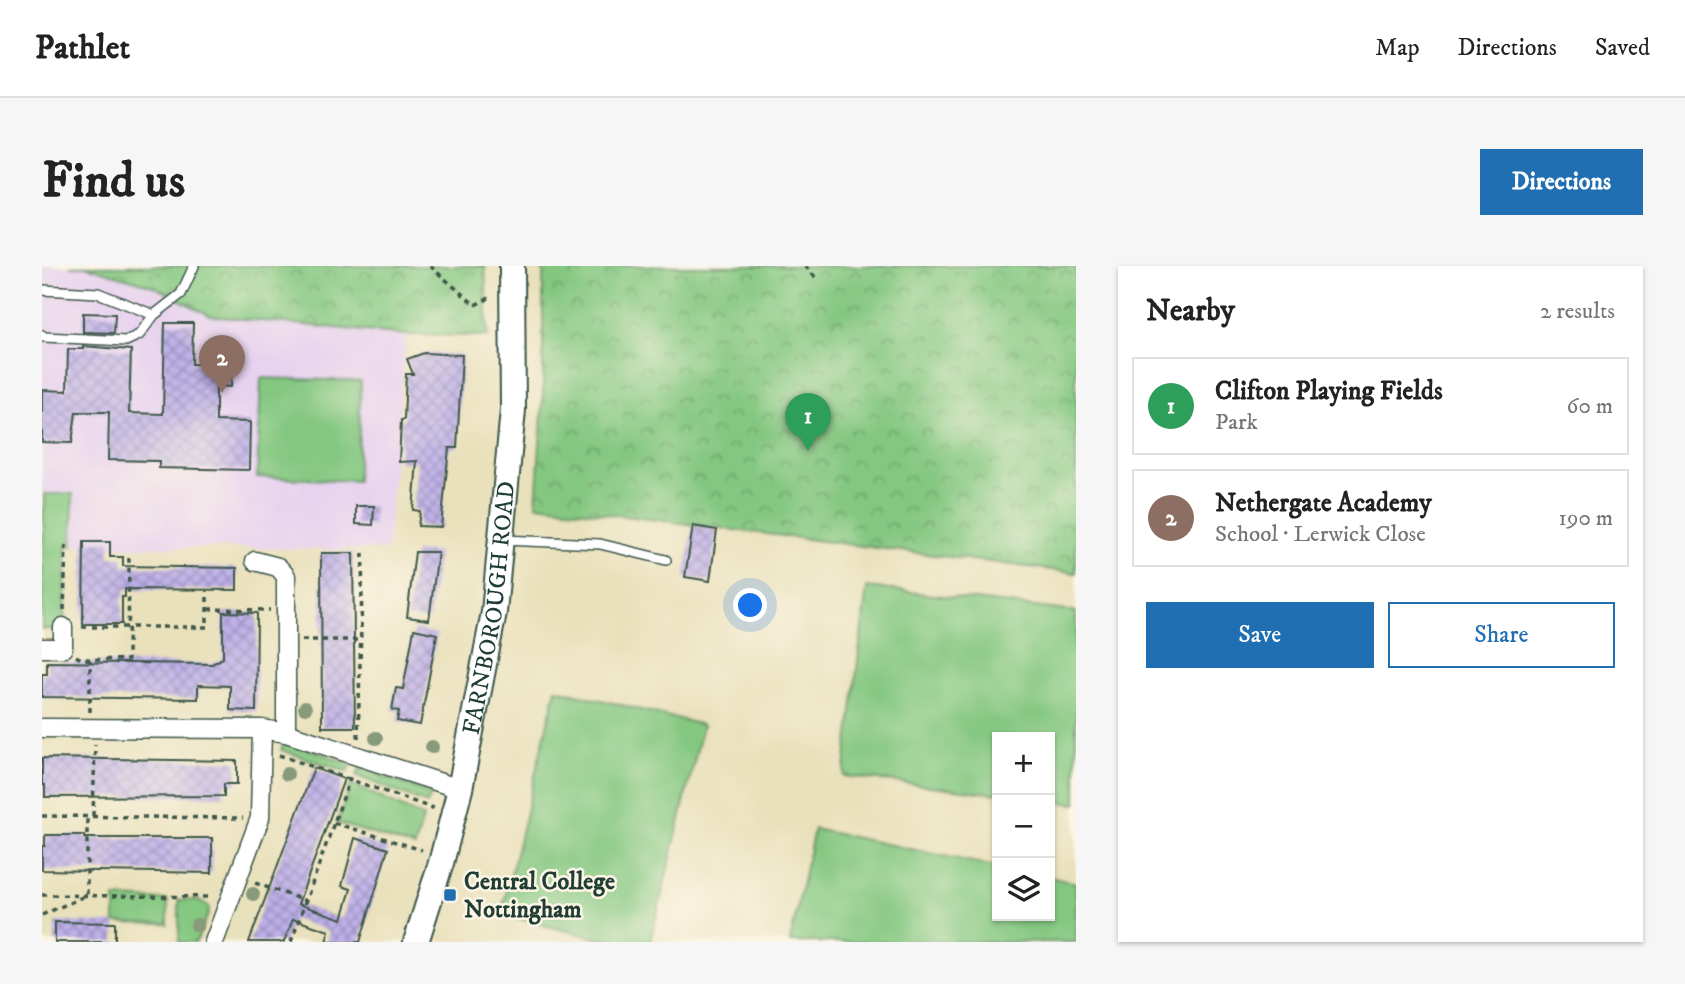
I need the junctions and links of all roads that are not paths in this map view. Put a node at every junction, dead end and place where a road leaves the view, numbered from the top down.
1 (194, 266) edge
2 (512, 266) edge
3 (42, 290) edge
4 (154, 316) junction
5 (42, 335) edge
6 (501, 540) junction
7 (666, 560) dead end
8 (255, 561) dead end
9 (63, 627) road end
10 (42, 648) edge
11 (42, 728) edge
12 (261, 729) junction
13 (286, 733) junction
14 (460, 789) junction
15 (214, 942) edge
16 (416, 942) edge

1 - 4 lane
2 - 6 street, FARNBOROUGH ROAD
3 - 4 lane
4 - 5 lane
6 - 7 lane
6 - 14 street, FARNBOROUGH ROAD
8 - 13 street
9 - 10 street
11 - 12 street
12 - 13 street
12 - 15 street
13 - 14 street
14 - 16 street, FARNBOROUGH ROAD

